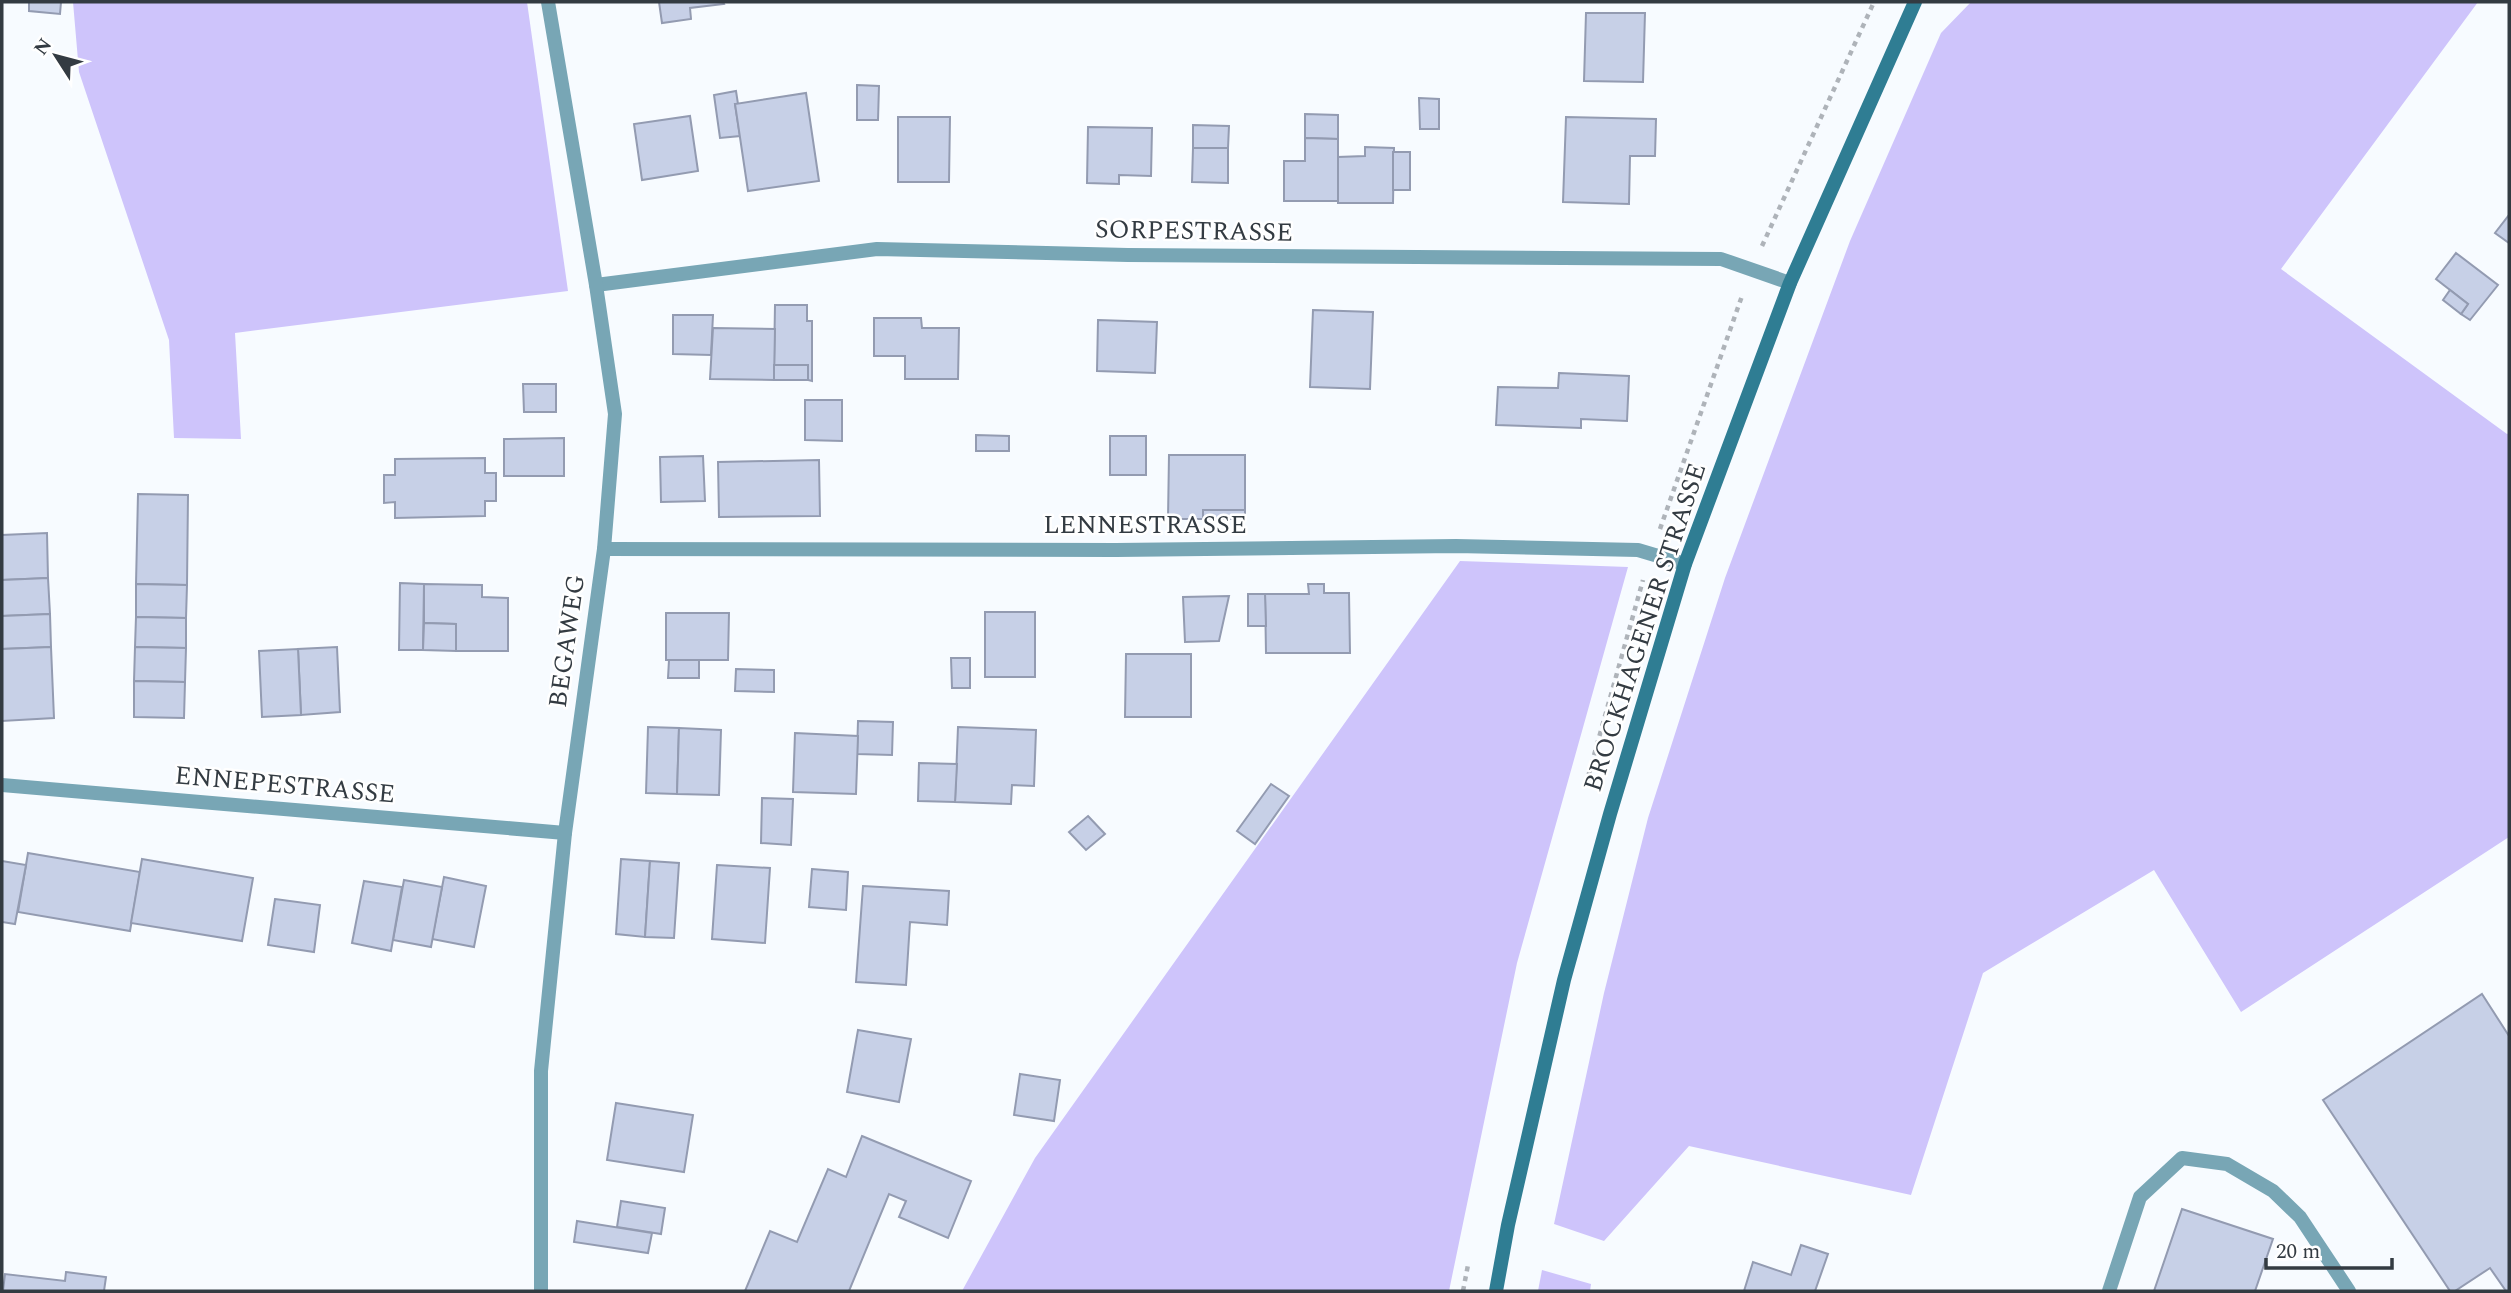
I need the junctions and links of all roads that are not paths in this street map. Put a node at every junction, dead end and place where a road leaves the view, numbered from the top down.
1 (548, 2) edge
2 (1915, 2) edge
3 (1790, 283) junction
4 (596, 285) junction
5 (604, 549) junction
6 (1685, 564) junction
7 (2, 785) edge
8 (565, 833) junction
9 (541, 1291) edge
10 (1496, 1291) edge
11 (2109, 1291) edge
12 (2348, 1291) edge

1 - 4 street, BEGAWEG
2 - 3 main road, BROCKHAGENER STRASSE
3 - 4 street, SORPESTRASSE
3 - 6 main road, BROCKHAGENER STRASSE
4 - 5 street, BEGAWEG
5 - 6 street, LENNESTRASSE
5 - 8 street, BEGAWEG
6 - 10 main road, BROCKHAGENER STRASSE
7 - 8 street, ENNEPESTRASSE
8 - 9 street, BEGAWEG
11 - 12 street

